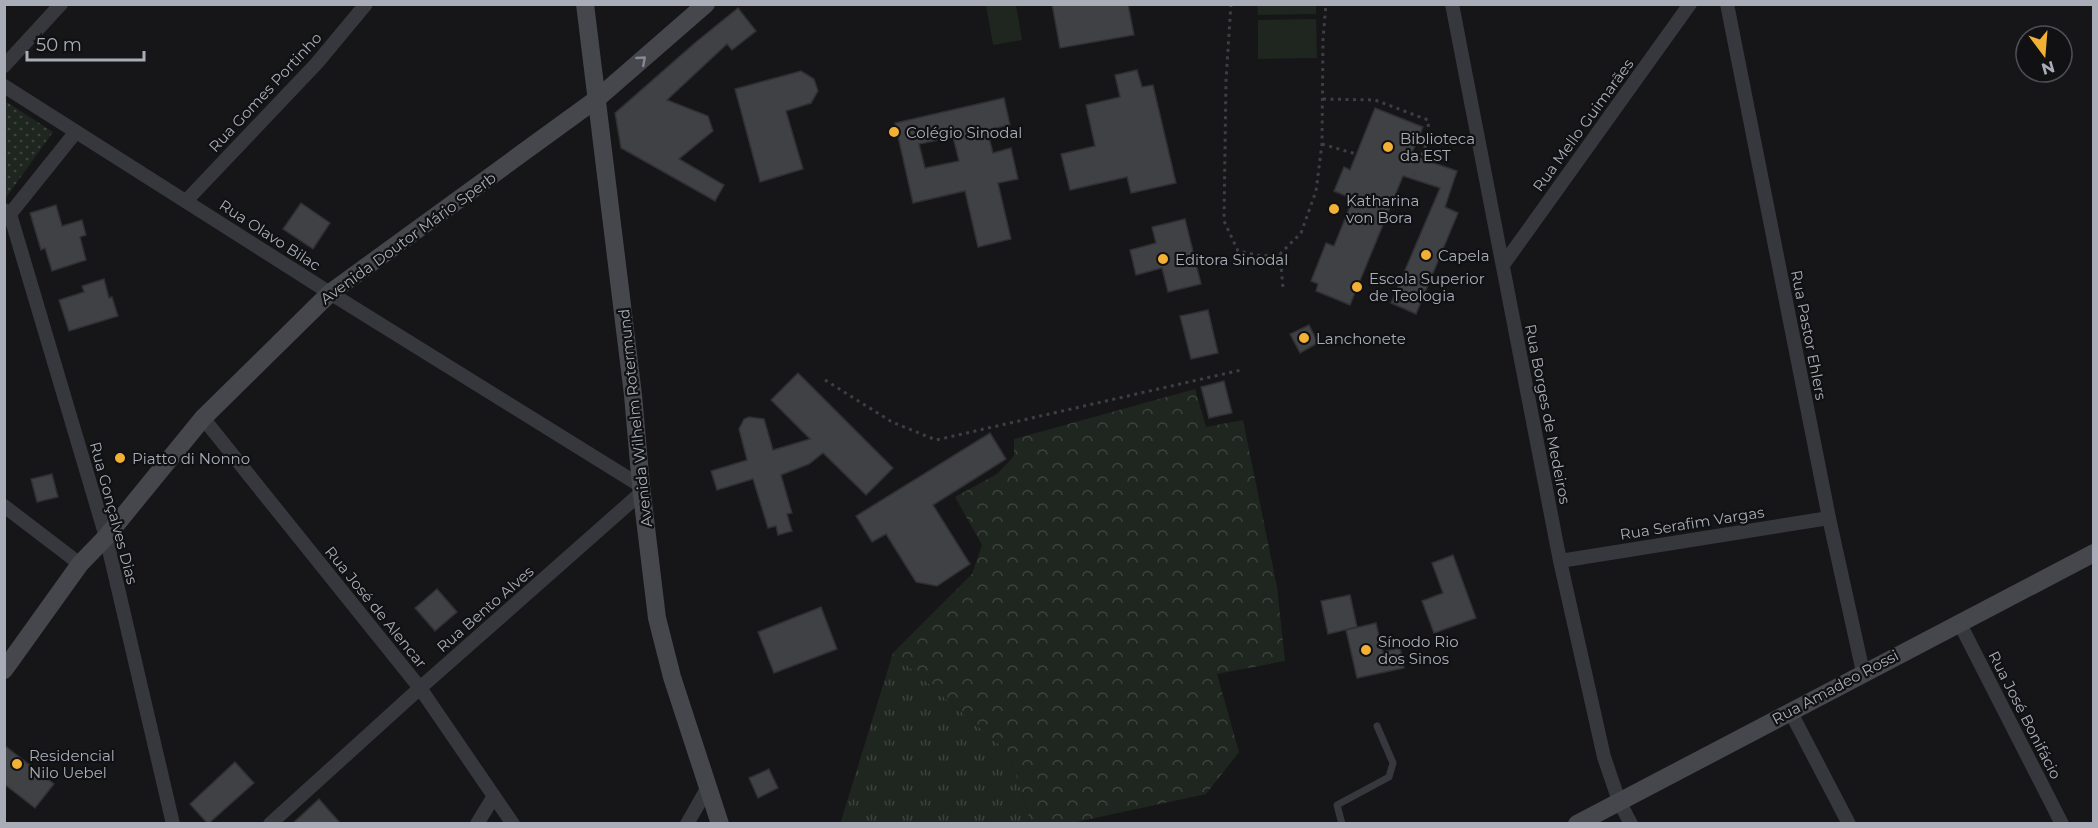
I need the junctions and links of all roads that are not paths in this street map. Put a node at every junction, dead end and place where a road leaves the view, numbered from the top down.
1 (61, 4) edge
2 (366, 4) edge
3 (585, 4) edge
4 (706, 4) edge
5 (1452, 4) edge
6 (1727, 4) edge
7 (1686, 6) edge
8 (4, 66) edge
9 (4, 86) edge
10 (598, 98) junction
11 (75, 133) junction
12 (186, 201) junction
13 (7, 212) edge
14 (1503, 265) junction
15 (330, 293) junction
16 (203, 418) junction
17 (641, 489) junction
18 (4, 506) edge
19 (1828, 518) junction
20 (106, 537) junction
21 (2094, 553) edge
22 (1560, 561) junction
23 (80, 564) junction
24 (1959, 622) junction
25 (4, 670) edge
26 (1863, 672) junction
27 (420, 688) junction
28 (1790, 711) junction
29 (1377, 726) dead end
30 (708, 787) junction
31 (494, 796) junction
32 (1619, 801) junction
33 (173, 824) edge
34 (270, 824) edge
35 (477, 824) edge
36 (513, 824) edge
37 (687, 824) edge
38 (720, 824) edge
39 (1342, 824) edge
40 (1577, 824) edge
41 (1631, 824) edge
42 (1849, 824) edge
43 (2062, 824) edge

1 - 8 street
2 - 12 street, Rua Gomes Portinho
3 - 10 street, Avenida Wilhelm Rotermund
10 -> 4 street, Avenida Doutor Mário Sperb
5 - 14 street, Rua Borges de Medeiros
6 - 19 street, Rua Pastor Ehlers
7 - 14 street, Rua Mello Guimarães
9 - 11 street, Rua Olavo Bilac
10 - 15 street, Avenida Doutor Mário Sperb
10 - 17 street, Avenida Wilhelm Rotermund
11 - 12 street, Rua Olavo Bilac
11 - 13 street, Rua Gonçalves Dias
12 - 15 street, Rua Olavo Bilac
13 - 20 street, Rua Gonçalves Dias
14 - 22 street, Rua Borges de Medeiros
15 - 16 street, Avenida Doutor Mário Sperb
15 - 17 street, Rua Olavo Bilac
16 - 20 street, Avenida Doutor Mário Sperb
16 - 27 street, Rua José de Alencar
17 - 27 street, Rua Bento Alves
17 - 30 street, Avenida Wilhelm Rotermund
18 - 23 street
19 - 22 street, Rua Serafim Vargas
19 - 26 street, Rua Pastor Ehlers
20 - 23 street, Avenida Doutor Mário Sperb
20 - 33 street, Rua Gonçalves Dias
21 - 24 street, Rua Amadeo Rossi
22 - 32 street, Rua Borges de Medeiros
23 - 25 street, Avenida Doutor Mário Sperb
24 - 26 street, Rua Amadeo Rossi
24 - 43 street, Rua José Bonifácio
26 - 28 street, Rua Amadeo Rossi
27 - 31 street, Rua José de Alencar
27 - 34 street, Rua Bento Alves
28 - 32 street, Rua Amadeo Rossi
28 - 42 street
29 - 39 lane
30 - 37 street
30 - 38 street, Avenida Wilhelm Rotermund
31 - 35 street
31 - 36 street, Rua José de Alencar
32 - 40 street, Rua Amadeo Rossi
32 - 41 street, Rua Borges de Medeiros

